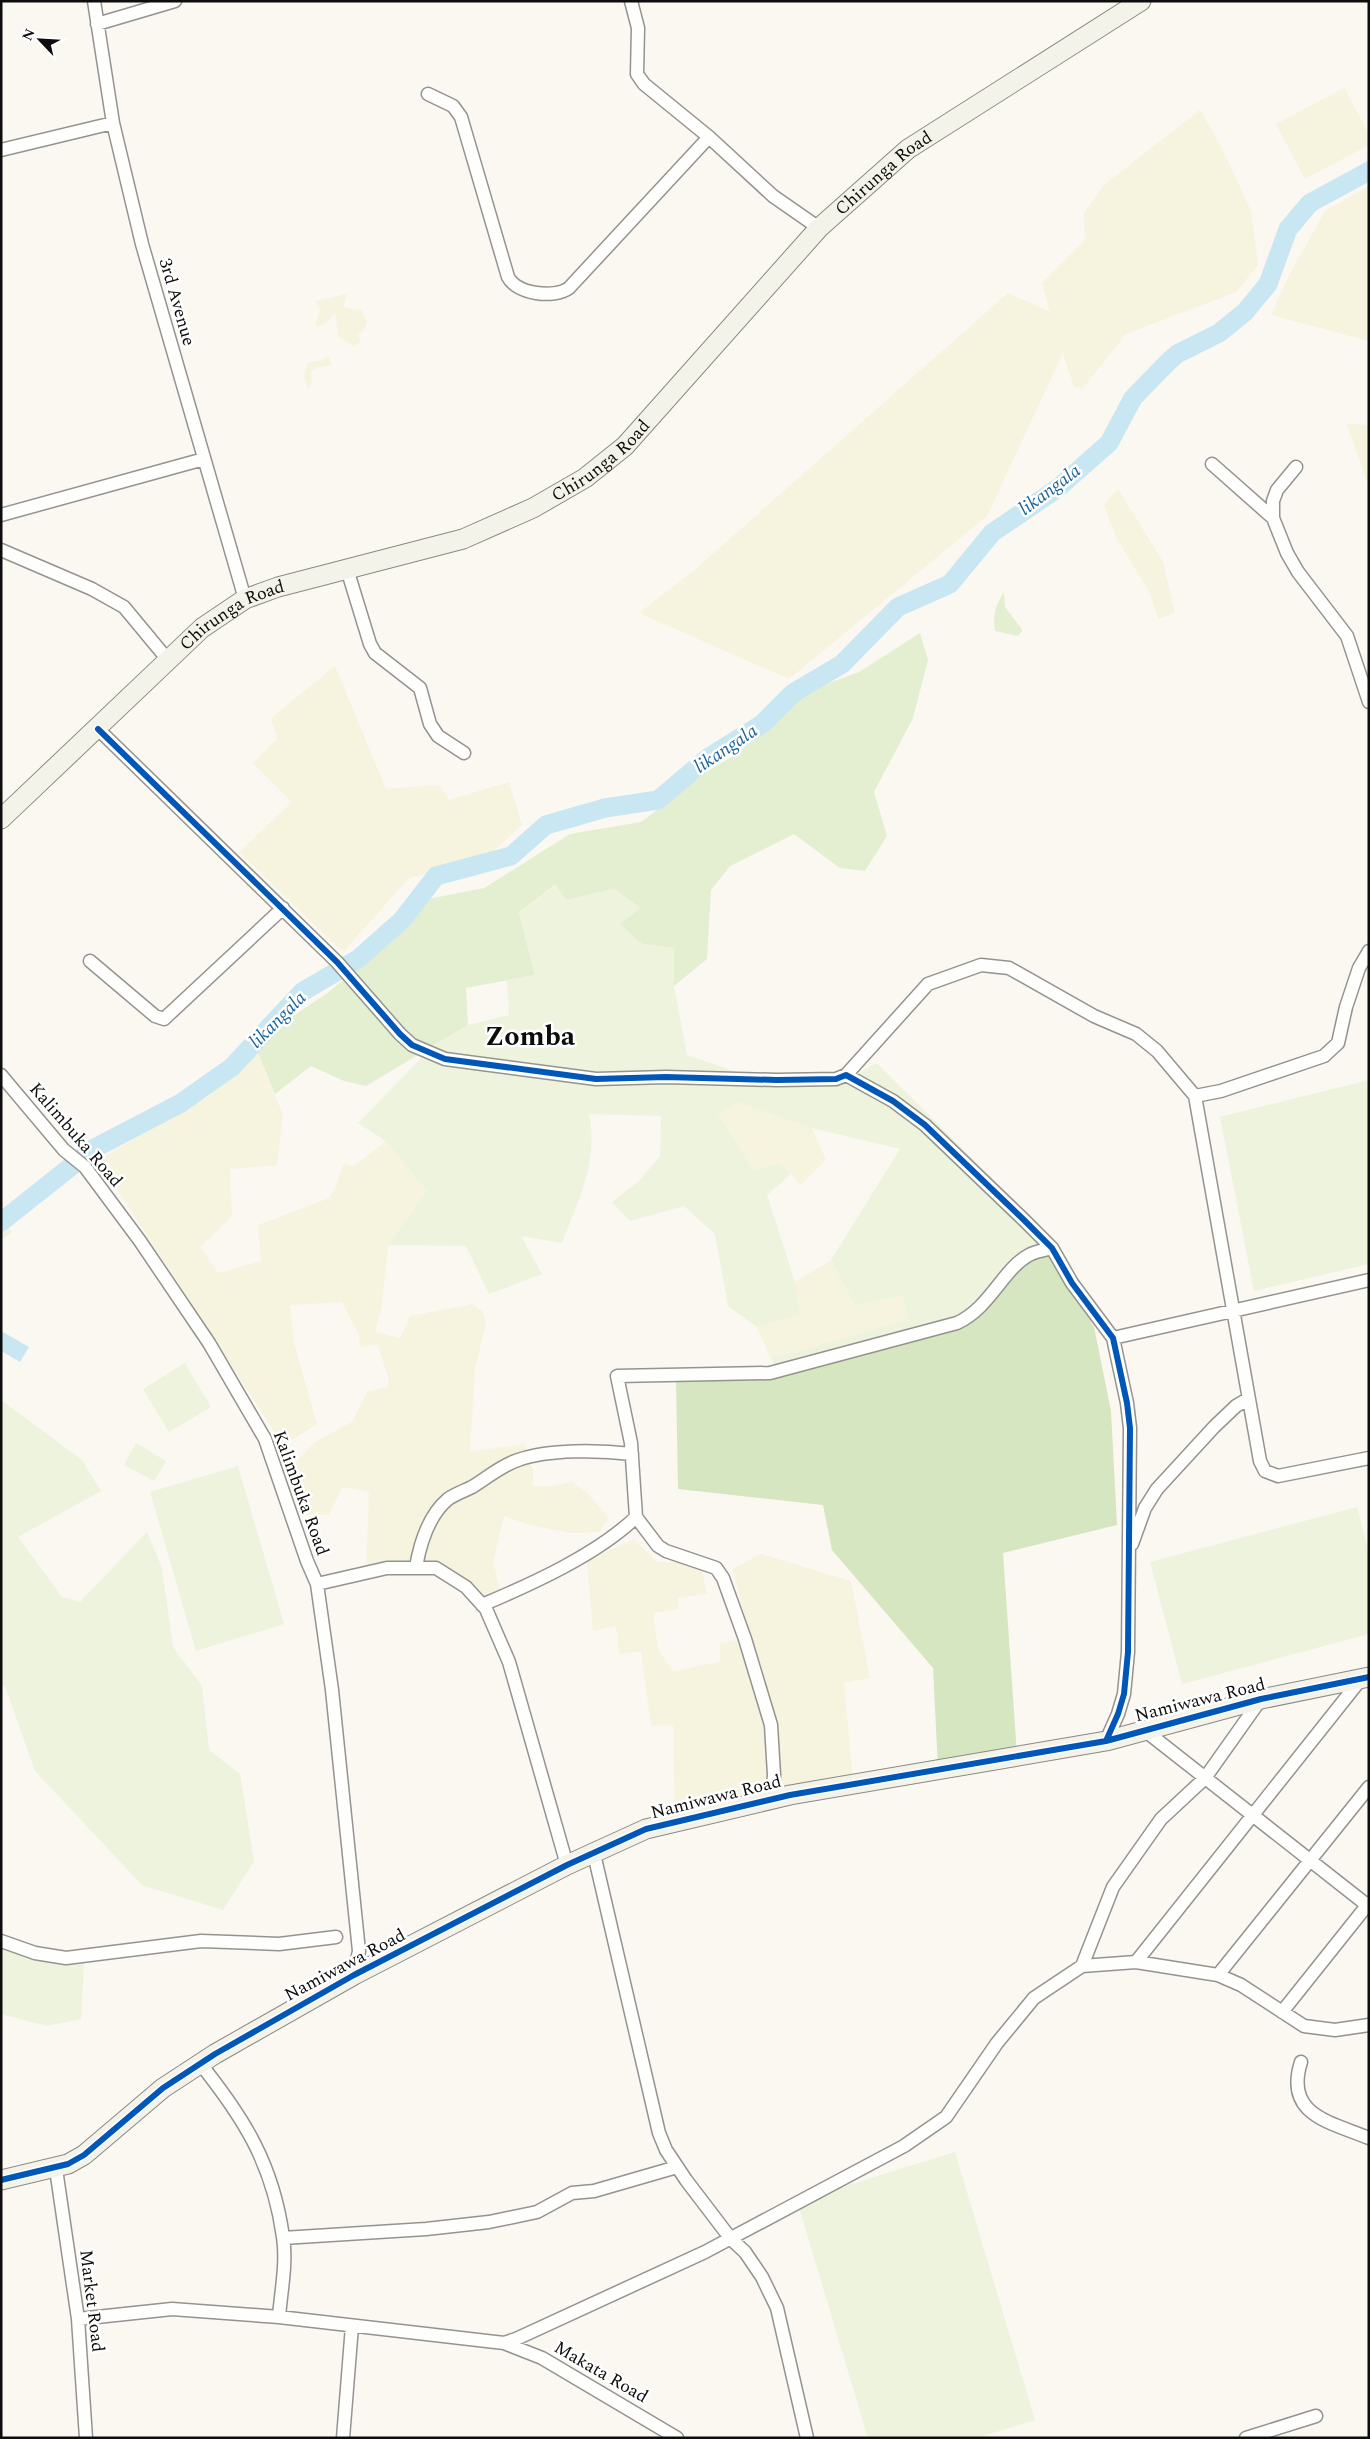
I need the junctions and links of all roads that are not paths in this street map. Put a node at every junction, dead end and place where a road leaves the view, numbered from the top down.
1 (94, 1) edge
2 (175, 1) edge
3 (631, 1) edge
4 (1141, 1) edge
5 (97, 24) junction
6 (428, 94) dead end
7 (113, 123) junction
8 (709, 137) junction
9 (1, 150) edge
10 (819, 228) junction
11 (204, 459) junction
12 (1212, 464) dead end
13 (1296, 467) dead end
14 (1, 515) edge
15 (1274, 518) junction
16 (1, 550) edge
17 (347, 569) junction
18 (244, 599) junction
19 (168, 660) junction
20 (1369, 702) edge
21 (98, 729) junction
22 (464, 753) dead end
23 (1, 819) edge
24 (283, 908) junction
25 (1369, 952) edge
26 (90, 961) dead end
27 (1, 1075) edge
28 (846, 1075) junction
29 (1195, 1096) junction
30 (1052, 1248) junction
31 (1369, 1280) edge
32 (1232, 1311) junction
33 (1113, 1338) junction
34 (1248, 1399) junction
35 (632, 1454) junction
36 (1369, 1458) edge
37 (636, 1517) junction
38 (1128, 1553) junction
39 (416, 1567) junction
40 (317, 1584) junction
41 (482, 1605) junction
42 (1365, 1678) edge
43 (1262, 1699) junction
44 (1143, 1729) junction
45 (1106, 1741) junction
46 (1205, 1778) junction
47 (1369, 1787) edge
48 (772, 1799) junction
49 (1253, 1815) junction
50 (594, 1854) junction
51 (1310, 1860) junction
52 (567, 1865) junction
53 (1368, 1904) edge
54 (336, 1937) dead end
55 (1, 1941) edge
56 (1136, 1962) junction
57 (1082, 1966) junction
58 (354, 1975) junction
59 (1218, 1975) junction
60 (1282, 2012) junction
61 (1369, 2025) edge
62 (199, 2062) junction
63 (1301, 2062) dead end
64 (1369, 2138) edge
65 (677, 2167) junction
66 (56, 2169) junction
67 (1, 2180) edge
68 (283, 2238) junction
69 (730, 2239) junction
70 (279, 2317) junction
71 (78, 2318) junction
72 (352, 2326) junction
73 (504, 2343) junction
74 (1316, 2416) dead end
75 (86, 2438) edge
76 (343, 2438) edge
77 (677, 2438) edge
78 (807, 2438) edge
79 (1246, 2438) edge

1 - 5 street, 3rd Avenue
2 - 5 street
3 - 8 street
4 - 10 street, Chirunga Road
5 - 7 street, 3rd Avenue
6 - 8 street
7 - 9 street
7 - 11 street, 3rd Avenue
8 - 10 street
10 - 17 street, Chirunga Road
11 - 14 street
11 - 18 street, 3rd Avenue
12 - 15 street
13 - 15 street
15 - 20 street
16 - 19 street
17 - 18 street, Chirunga Road
17 - 22 street
18 - 19 street, Chirunga Road
19 - 21 street, Chirunga Road
21 - 23 street, Chirunga Road
21 - 24 street
24 - 26 street
24 - 28 street
25 - 29 street
27 - 40 street, Kalimbuka Road
28 - 29 street
28 - 30 street
29 - 32 street
30 - 33 street
30 - 35 street
31 - 32 street
32 - 33 street
32 - 34 street
33 - 38 street
34 - 36 street
34 - 38 street
35 - 37 street
35 - 39 street
37 - 41 street
37 - 48 street
38 - 45 street
39 - 40 street
39 - 41 street
40 - 58 street, Kalimbuka Road
41 - 52 street
42 - 43 street, Namiwawa Road
42 - 49 street
43 - 44 street, Namiwawa Road
43 - 46 street
44 - 45 street, Namiwawa Road
44 - 46 street
45 - 48 street, Namiwawa Road
46 - 49 street
46 - 57 street
47 - 51 street
48 - 50 street, Namiwawa Road
49 - 51 street
49 - 56 street
50 - 52 street, Namiwawa Road
50 - 65 street
51 - 53 street
51 - 59 street
52 - 58 street, Namiwawa Road
53 - 60 street
54 - 55 street
56 - 57 street
56 - 59 street
57 - 69 street
58 - 62 street, Namiwawa Road
59 - 60 street
60 - 61 street
62 - 66 street, Namiwawa Road
62 - 68 street
63 - 64 street
65 - 68 street
65 - 69 street
66 - 67 street, Namiwawa Road
66 - 71 street, Market Road
68 - 70 street
69 - 73 street
69 - 78 street
70 - 71 street
70 - 72 street
71 - 75 street, Market Road
72 - 73 street
72 - 76 street
73 - 77 street, Makata Road
74 - 79 street

